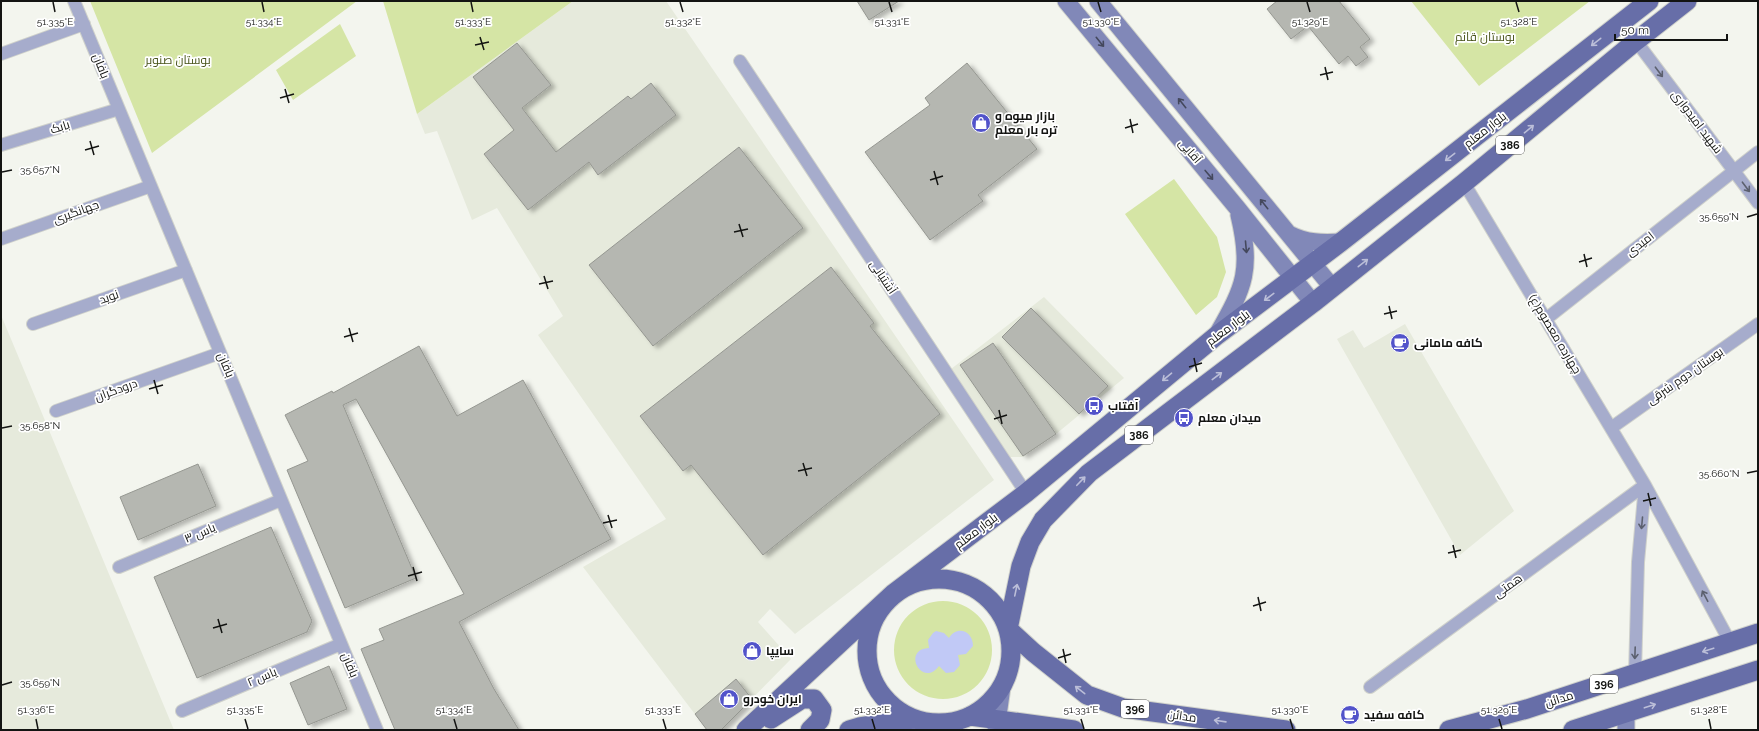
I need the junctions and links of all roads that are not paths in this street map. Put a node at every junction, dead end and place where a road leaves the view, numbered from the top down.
1 (74, 1) edge
2 (1066, 1) edge
3 (1098, 1) edge
4 (1649, 1) edge
5 (1687, 1) edge
6 (84, 24) junction
7 (1636, 41) junction
8 (1, 54) edge
9 (740, 62) dead end
10 (119, 109) junction
11 (1, 145) edge
12 (1758, 152) edge
13 (1734, 170) junction
14 (1464, 183) junction
15 (151, 186) junction
16 (1758, 203) edge
17 (1238, 209) junction
18 (1289, 234) junction
19 (1, 239) edge
20 (1341, 242) junction
21 (1313, 263) junction
22 (186, 270) junction
23 (1293, 279) junction
24 (1332, 287) junction
25 (1313, 303) junction
26 (1546, 318) junction
27 (32, 324) dead end
28 (1758, 324) edge
29 (1216, 336) junction
30 (220, 353) junction
31 (56, 411) dead end
32 (1611, 428) junction
33 (1645, 485) junction
34 (1026, 493) junction
35 (281, 500) junction
36 (119, 567) dead end
37 (894, 593) junction
38 (1008, 629) junction
39 (1758, 633) edge
40 (1730, 642) junction
41 (341, 644) junction
42 (1758, 670) edge
43 (1635, 674) junction
44 (1002, 687) junction
45 (1370, 687) dead end
46 (182, 711) dead end
47 (970, 716) junction
48 (1626, 722) edge
49 (919, 724) edge
50 (997, 724) edge
51 (1046, 728) edge
52 (377, 730) edge
53 (746, 730) edge
54 (754, 730) edge
55 (810, 730) edge
56 (849, 730) edge
57 (1074, 730) edge
58 (1286, 730) edge
59 (1450, 730) edge
60 (1573, 730) edge

1 - 6 street, بافان
2 -> 17 main road, آقایی
18 -> 3 main road, آقایی
4 -> 20 main road, بلوار معلم / 386
5 - 7 main road, 386
6 - 8 street
6 - 10 street, بافان
7 -> 13 street, شهيد امیدواری
14 -> 7 main road, 386
9 - 34 street, آشتیانی
10 - 11 street, بابک
10 - 15 street, بافان
12 - 13 street, امیدی
13 -> 16 street, شهيد امیدواری
13 - 26 street, امیدی
24 -> 14 main road, 386
14 - 26 street, چهارده معصوم(ع)
15 - 19 street, جهانگیری
15 - 22 street, بافان
17 - 23 main road, آقایی
17 -> 29 main road
18 - 20 main road
18 - 21 main road, آقایی
20 - 21 main road, بلوار معلم / 386
21 - 23 main road, بلوار معلم / 386
21 - 24 main road, آقایی
22 - 27 street, نوید
22 - 30 street, بافان
23 - 25 main road, آقایی
23 -> 29 main road, بلوار معلم / 386
24 - 25 main road, 386
38 -> 25 main road, 386
26 - 32 street, چهارده معصوم(ع)
28 - 32 street, بوستان دوم شرقی
29 -> 34 main road, بلوار معلم / 386
30 - 31 street, درودگران
30 - 35 street, بافان
32 - 33 street, چهارده معصوم(ع)
40 -> 33 street, چهارده معصوم(ع)
33 -> 43 street
33 - 45 street, همتی
34 - 37 main road, بلوار معلم / 386
35 - 36 street, یاس ۳
35 - 41 street, بافان
37 - 38 main road
37 - 49 main road
37 - 53 main road, بلوار معلم / 386
38 - 44 main road
58 -> 38 main road, مدائن / 396
39 - 40 main road, مدائن / 396
40 -> 43 main road, مدائن / 396
41 - 46 street, یاس ۲
41 - 52 street, بافان
48 -> 42 main road
43 - 59 main road, مدائن / 396
44 - 47 main road
44 - 50 main road
47 - 49 main road
47 - 50 main road
48 - 60 main road
49 - 56 main road
50 - 51 main road
51 - 57 main road
54 - 55 main road

